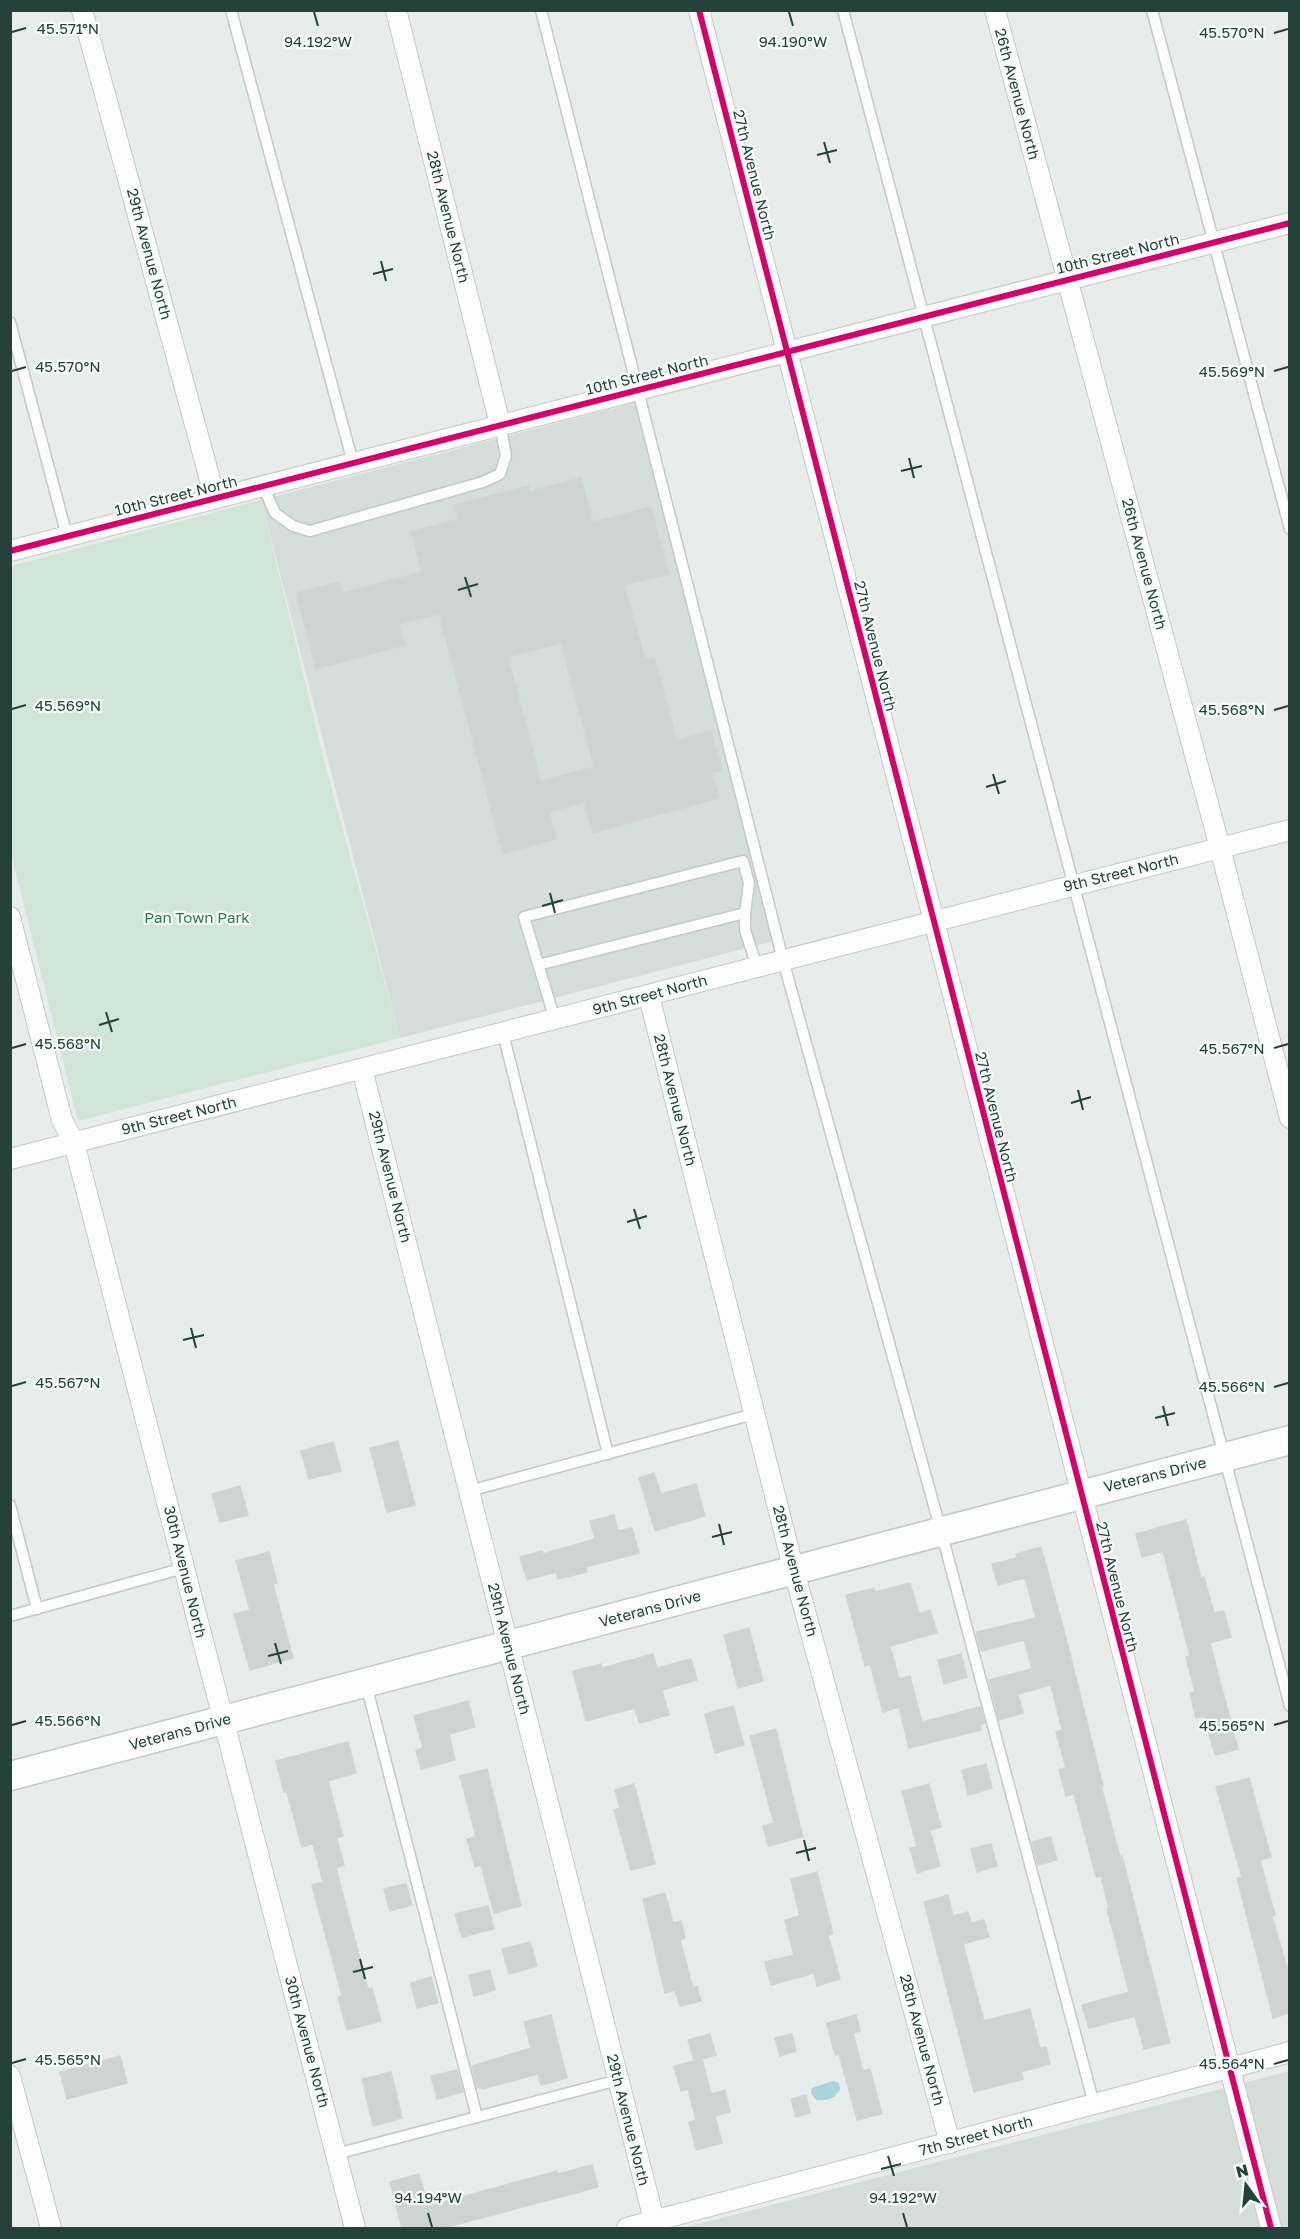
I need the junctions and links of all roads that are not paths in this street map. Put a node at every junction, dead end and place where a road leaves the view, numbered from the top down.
1 (82, 10) edge
2 (231, 10) edge
3 (396, 10) edge
4 (541, 10) edge
5 (699, 10) edge
6 (843, 10) edge
7 (994, 10) edge
8 (1152, 10) edge
9 (1290, 223) edge
10 (1214, 242) junction
11 (1067, 280) junction
12 (922, 317) junction
13 (10, 322) edge
14 (787, 351) junction
15 (637, 390) junction
16 (500, 424) junction
17 (353, 463) junction
18 (263, 486) junction
19 (215, 498) junction
20 (1290, 529) edge
21 (67, 536) junction
22 (10, 551) edge
23 (1290, 830) edge
24 (1220, 848) junction
25 (1074, 885) junction
26 (744, 914) junction
27 (10, 917) edge
28 (934, 922) junction
29 (783, 960) junction
30 (538, 965) junction
31 (757, 967) junction
32 (649, 996) junction
33 (555, 1020) junction
34 (503, 1033) junction
35 (362, 1069) junction
36 (1290, 1118) edge
37 (74, 1143) junction
38 (10, 1159) edge
39 (754, 1414) junction
40 (1290, 1440) edge
41 (608, 1454) junction
42 (1225, 1457) junction
43 (469, 1491) junction
44 (1081, 1494) junction
45 (10, 1505) edge
46 (941, 1532) junction
47 (184, 1568) junction
48 (794, 1571) junction
49 (37, 1609) junction
50 (10, 1616) edge
51 (508, 1647) junction
52 (366, 1684) junction
53 (1290, 1706) edge
54 (224, 1720) junction
55 (10, 1776) edge
56 (1290, 2052) edge
57 (1229, 2068) junction
58 (10, 2076) edge
59 (618, 2080) junction
60 (1094, 2104) junction
61 (477, 2117) junction
62 (950, 2143) junction
63 (336, 2154) junction
64 (655, 2225) edge
65 (51, 2229) edge
66 (355, 2229) edge
67 (627, 2229) edge
68 (1271, 2229) edge

1 - 19 street, 29th Avenue North
2 - 17 lane
3 - 16 street, 28th Avenue North
4 - 15 lane
5 - 14 street, 27th Avenue North
6 - 12 lane
7 - 11 street, 26th Avenue North
8 - 10 lane
9 - 10 street, 10th Street North
10 - 11 street, 10th Street North
10 - 20 lane
11 - 12 street, 10th Street North
11 - 24 street, 26th Avenue North
12 - 14 street, 10th Street North
12 - 25 lane
13 - 21 lane
14 - 15 street, 10th Street North
14 - 28 street, 27th Avenue North
15 - 16 street, 10th Street North
15 - 29 lane
16 - 17 street, 10th Street North
16 - 18 lane
17 - 18 street, 10th Street North
18 - 19 street, 10th Street North
19 - 21 street, 10th Street North
21 - 22 street, 10th Street North
23 - 24 street, 9th Street North
24 - 25 street, 9th Street North
24 - 36 street, 26th Avenue North
25 - 28 street, 9th Street North
25 - 42 lane
26 - 30 lane
26 - 30 lane
26 - 31 lane
27 - 37 street, 30th Avenue North
28 - 29 street, 9th Street North
28 - 44 street, 27th Avenue North
29 - 31 street, 9th Street North
29 - 46 lane
30 - 33 lane
31 - 32 street, 9th Street North
32 - 33 street, 9th Street North
32 - 39 street, 28th Avenue North
33 - 34 street, 9th Street North
34 - 35 street, 9th Street North
34 - 41 lane
35 - 37 street, 9th Street North
35 - 43 street, 29th Avenue North
37 - 38 street, 9th Street North
37 - 47 street, 30th Avenue North
39 - 41 lane
39 - 48 street, 28th Avenue North
40 - 42 main road, Veterans Drive
41 - 43 lane
42 - 44 main road, Veterans Drive
42 - 53 lane
43 - 51 street, 29th Avenue North
44 - 46 main road, Veterans Drive
44 - 57 street, 27th Avenue North
45 - 49 lane
46 - 48 main road, Veterans Drive
46 - 60 lane
47 - 49 lane
47 - 54 street, 30th Avenue North
48 - 51 main road, Veterans Drive
48 - 62 street, 28th Avenue North
49 - 50 lane
51 - 52 main road, Veterans Drive
51 - 59 street, 29th Avenue North
52 - 54 main road, Veterans Drive
52 - 61 lane
54 - 55 main road, Veterans Drive
54 - 63 street, 30th Avenue North
56 - 57 street, 7th Street North
57 - 60 street, 7th Street North
57 - 68 street, 27th Avenue North
58 - 65 street
59 - 61 lane
59 - 64 street, 29th Avenue North
60 - 62 street, 7th Street North
61 - 63 lane
62 - 64 street, 7th Street North
63 - 66 street, 30th Avenue North
64 - 67 street, 7th Street North

